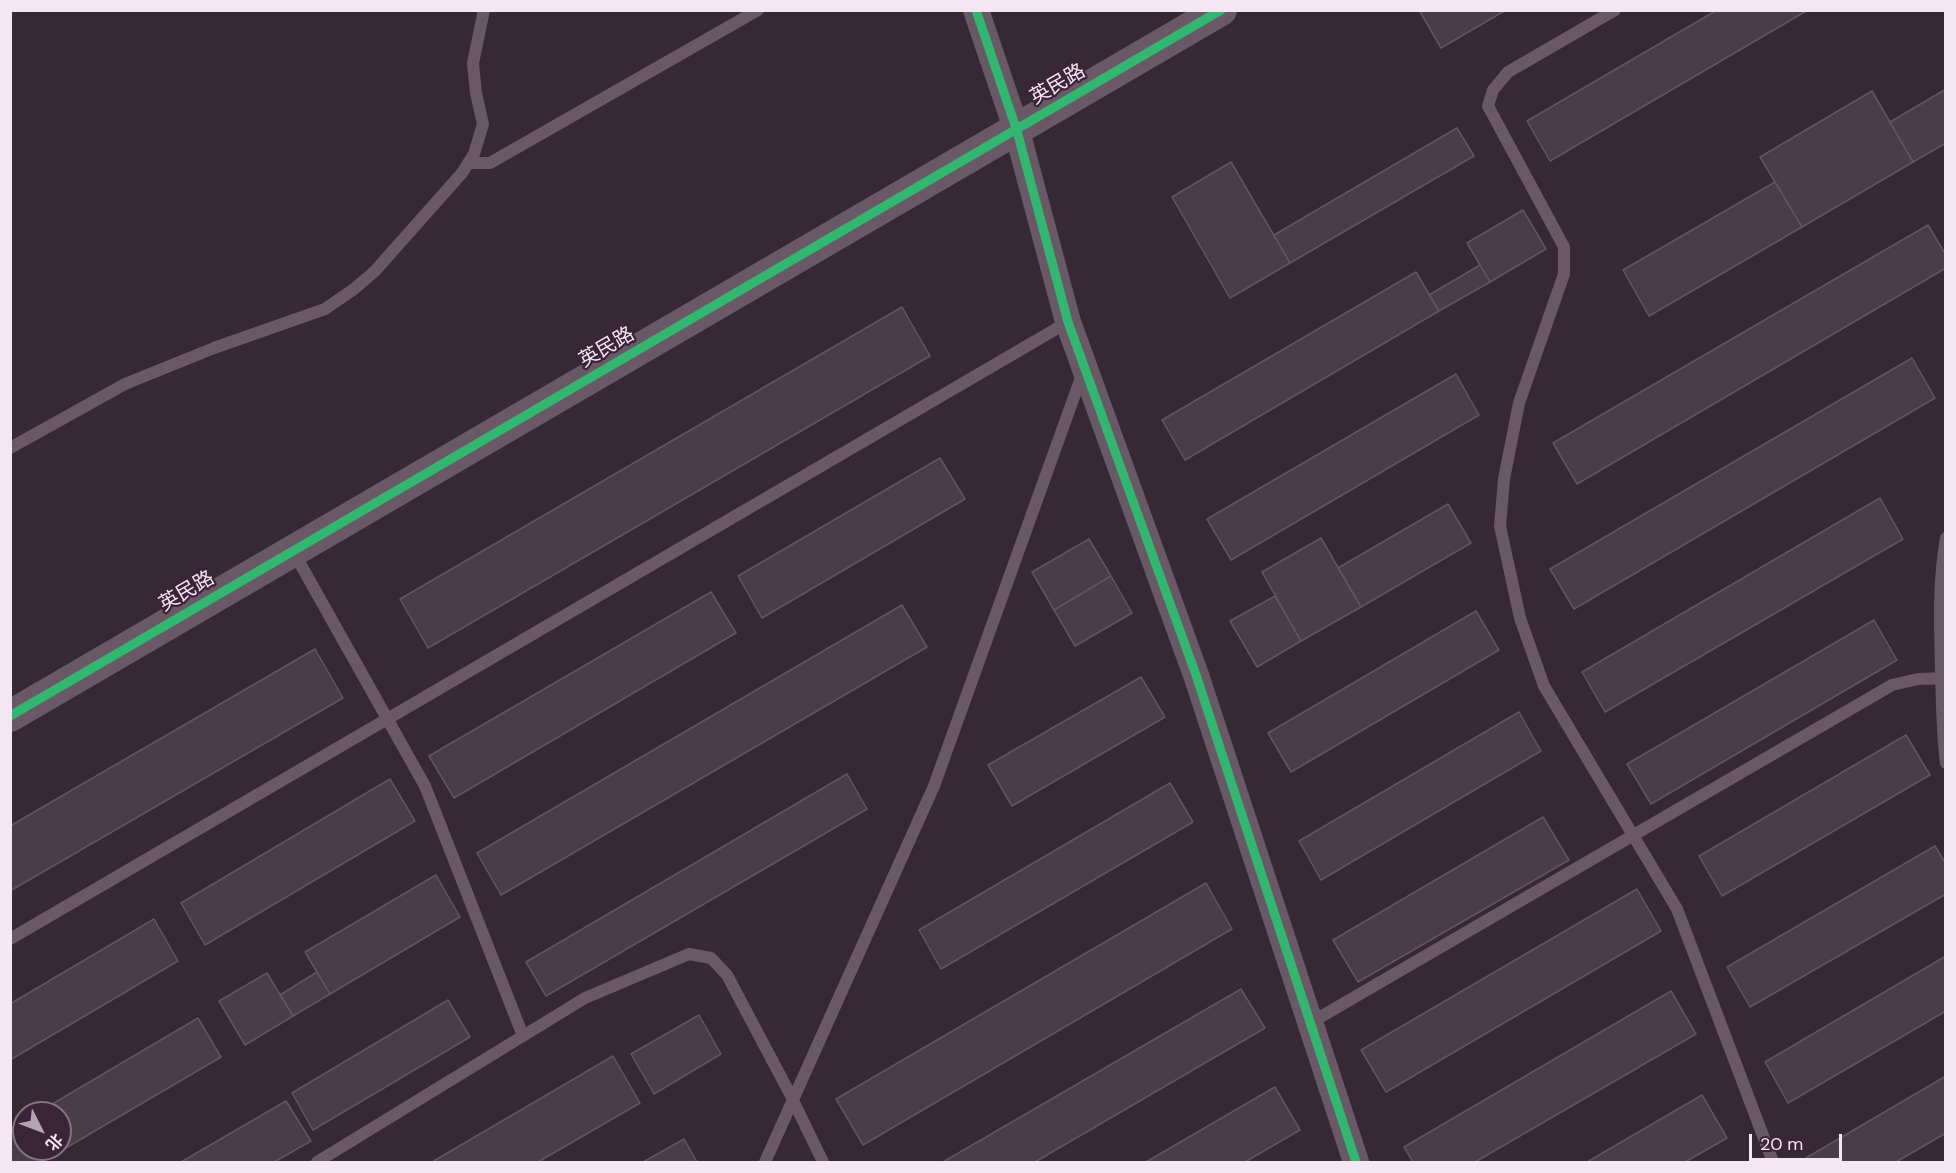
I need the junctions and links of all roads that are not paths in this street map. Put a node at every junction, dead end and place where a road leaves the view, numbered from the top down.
1 (484, 10) edge
2 (758, 10) edge
3 (976, 10) edge
4 (1221, 10) edge
5 (1615, 10) edge
6 (1017, 130) junction
7 (468, 163) junction
8 (1068, 322) junction
9 (1085, 368) junction
10 (10, 448) edge
11 (1946, 538) edge
12 (293, 551) junction
13 (1943, 678) edge
14 (10, 716) edge
15 (387, 718) junction
16 (1946, 763) edge
17 (1633, 835) junction
18 (10, 939) edge
19 (1310, 1023) junction
20 (523, 1036) junction
21 (793, 1100) junction
22 (317, 1162) edge
23 (765, 1162) edge
24 (823, 1162) edge
25 (1356, 1162) edge
26 (1773, 1162) edge

1 - 7 lane
2 - 7 lane
3 - 6 street
4 - 6 street, 英民路
5 - 17 lane
6 - 8 street
6 - 12 street, 英民路
7 - 10 lane
8 - 9 street
8 - 15 lane
9 - 19 street
9 - 21 lane
11 - 13 lane
12 - 14 street, 英民路
12 - 15 lane
13 - 16 lane
13 - 17 lane
15 - 18 lane
15 - 20 lane
17 - 19 lane
17 - 26 lane
19 - 25 street
20 - 21 lane
20 - 22 lane
21 - 23 lane
21 - 24 lane

